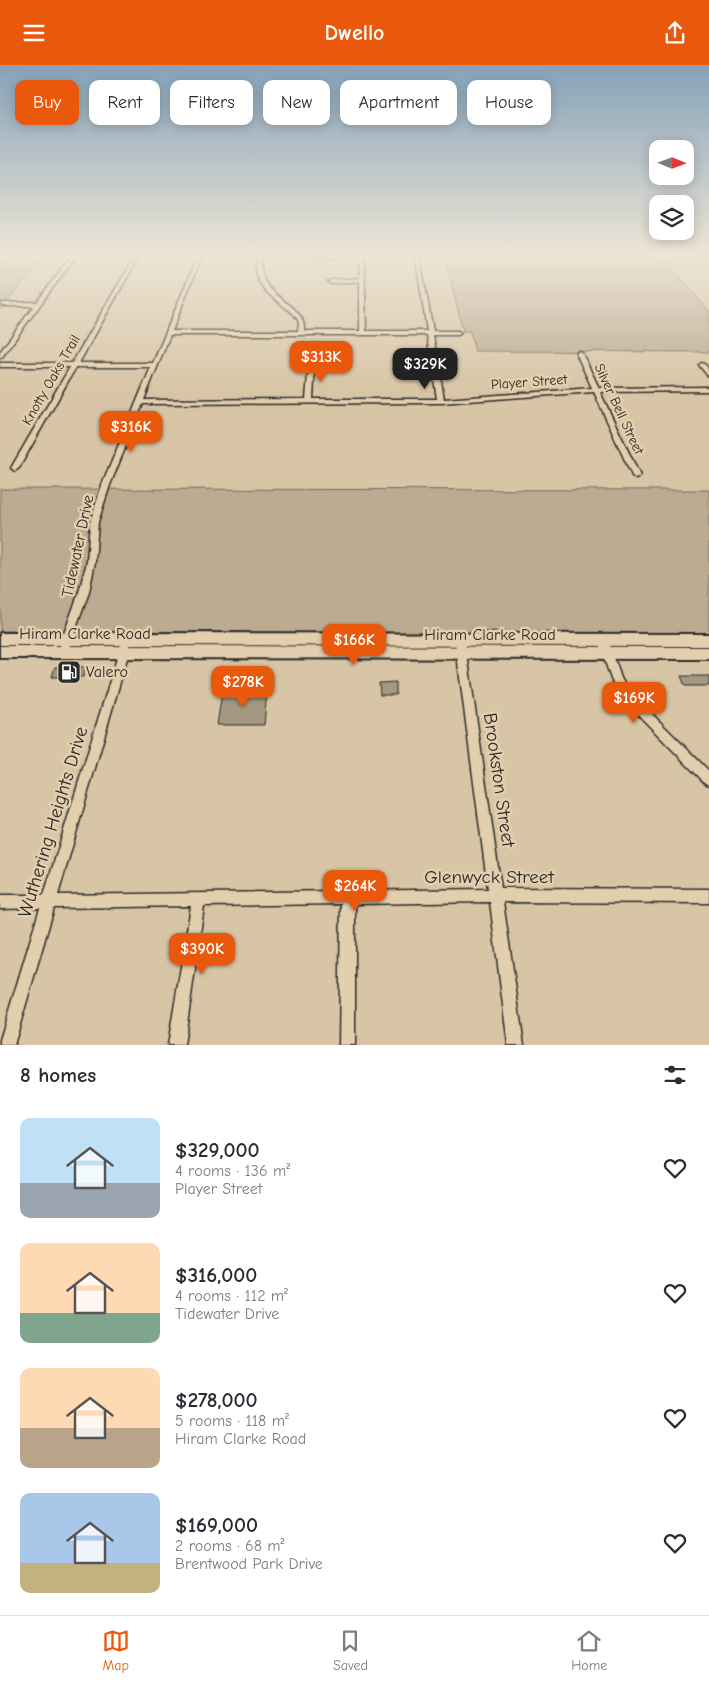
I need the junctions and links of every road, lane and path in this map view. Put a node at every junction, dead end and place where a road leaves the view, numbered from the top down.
1 (43, 299) edge
2 (112, 299) edge
3 (183, 299) edge
4 (278, 299) edge
5 (362, 299) edge
6 (424, 299) edge
7 (4, 304) dead end
8 (39, 304) junction
9 (169, 333) junction
10 (301, 333) junction
11 (363, 333) junction
12 (430, 333) junction
13 (458, 333) dead end
14 (580, 353) dead end
15 (0, 356) edge
16 (312, 363) dead end
17 (0, 365) edge
18 (74, 365) junction
19 (155, 365) junction
20 (702, 365) dead end
21 (709, 374) edge
22 (709, 389) edge
23 (598, 390) junction
24 (441, 401) junction
25 (141, 402) junction
26 (309, 402) junction
27 (15, 468) dead end
28 (636, 476) dead end
29 (0, 639) edge
30 (709, 640) edge
31 (65, 646) junction
32 (126, 646) junction
33 (461, 646) junction
34 (605, 646) junction
35 (0, 652) edge
36 (709, 653) edge
37 (709, 779) edge
38 (496, 895) junction
39 (709, 896) edge
40 (348, 898) junction
41 (198, 901) junction
42 (49, 902) junction
43 (0, 903) edge
44 (6, 1045) edge
45 (176, 1045) edge
46 (347, 1045) edge
47 (516, 1045) edge

1 - 8 street
2 - 18 street, Knotty Oaks Trail
3 - 9 street, Tidewater Drive
4 - 10 street
5 - 11 street
6 - 12 street
7 - 8 street
8 - 15 street
9 - 10 street
9 - 19 street, Tidewater Drive
10 - 11 street
11 - 12 street
12 - 13 street
12 - 24 street
14 - 23 street, Silver Bell Street
16 - 26 street
17 - 18 street
18 - 19 street
18 - 27 street, Knotty Oaks Trail
19 - 25 street, Tidewater Drive
20 - 21 street
22 - 23 street, Player Street
23 - 24 street, Player Street
23 - 28 street, Silver Bell Street
24 - 26 street, Player Street
25 - 26 street, Player Street
25 - 31 street, Tidewater Drive
29 - 31 main road, Hiram Clarke Road
30 - 34 main road, Hiram Clarke Road
31 - 32 main road, Hiram Clarke Road
31 - 35 main road, Hiram Clarke Road
32 - 33 main road, Hiram Clarke Road
32 - 42 street, Wuthering Heights Drive
33 - 34 main road, Hiram Clarke Road
33 - 38 street, Brookston Street
34 - 36 main road, Hiram Clarke Road
34 - 37 street
38 - 39 street, Glenwyck Street
38 - 40 street, Glenwyck Street
38 - 47 street, Brookston Street
40 - 41 street, Glenwyck Street
40 - 46 street
41 - 42 street, Glenwyck Street
41 - 45 street
42 - 43 street, Glenwyck Street
42 - 44 street, Wuthering Heights Drive

